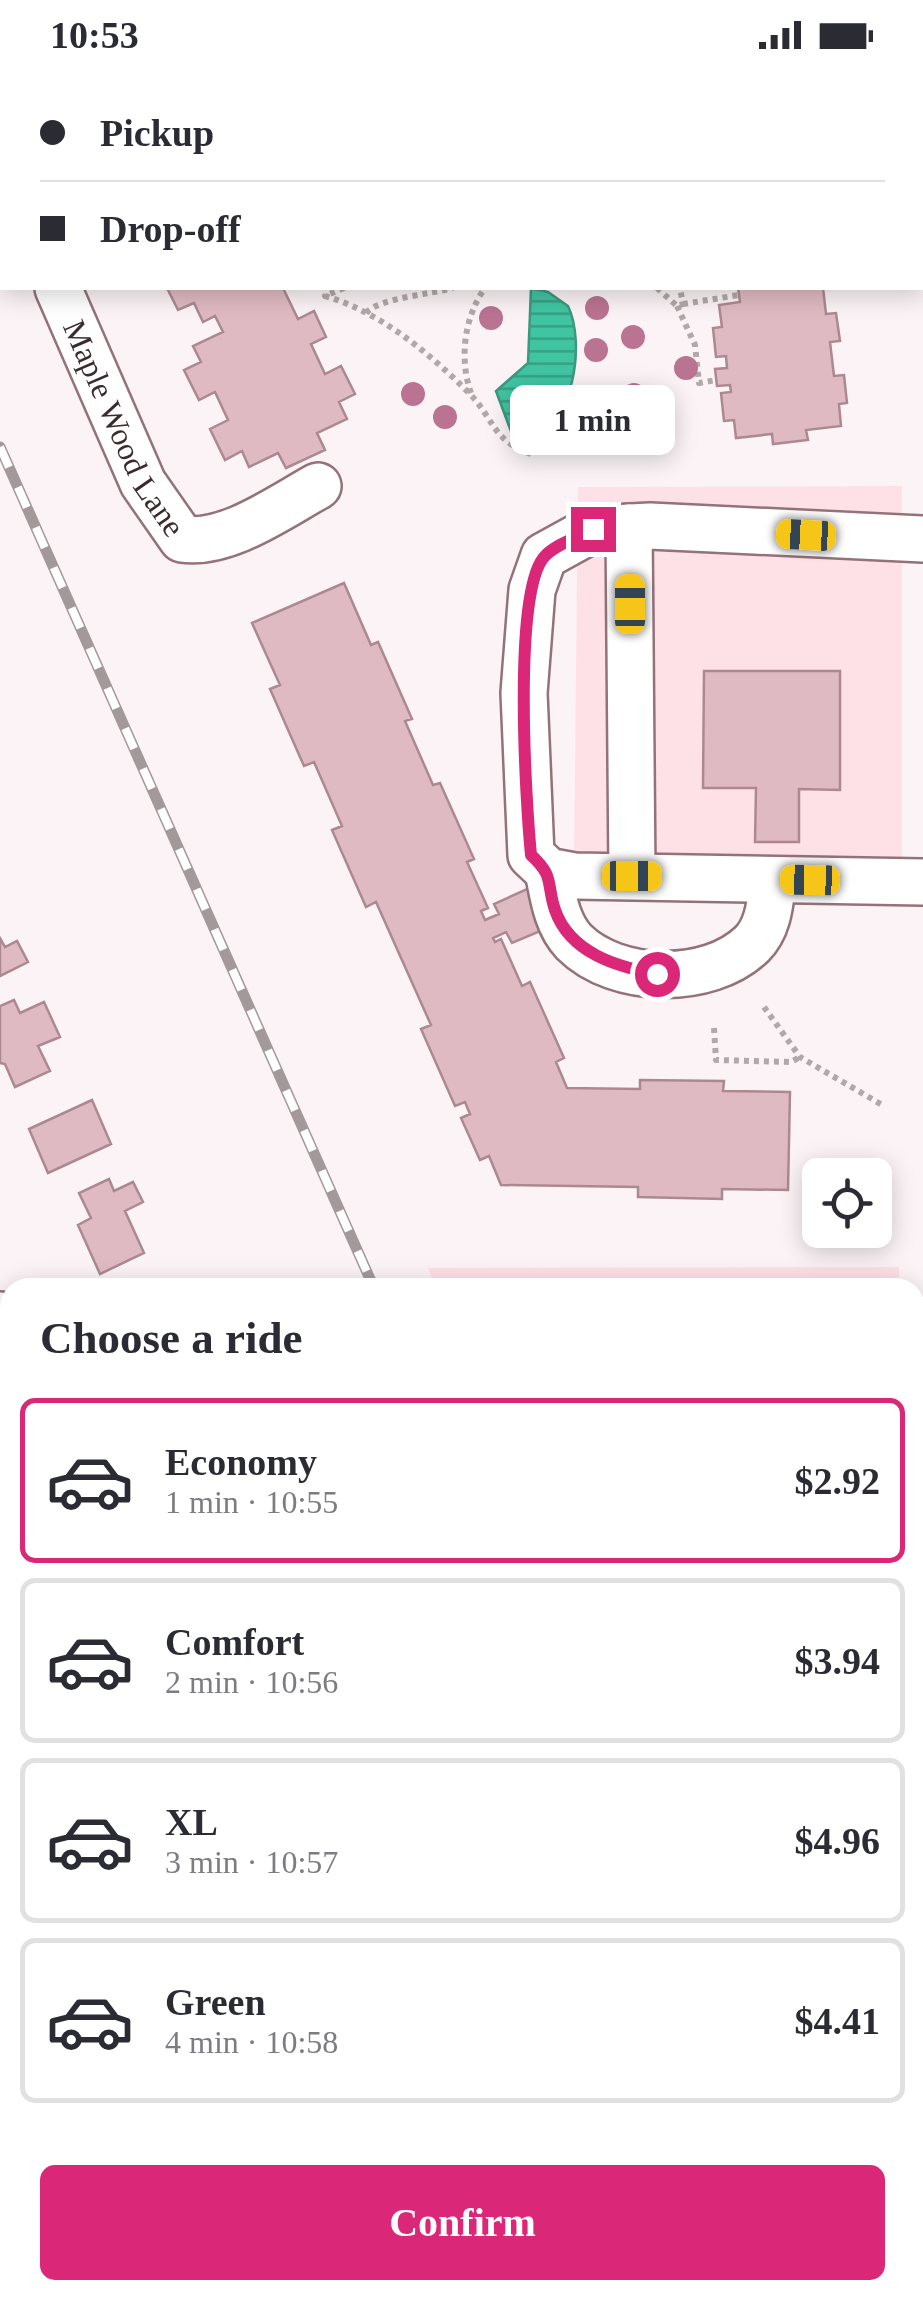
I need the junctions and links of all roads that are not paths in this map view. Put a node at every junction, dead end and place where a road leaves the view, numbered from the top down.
1 (59, 290) edge
2 (318, 486) dead end
3 (629, 527) junction
4 (923, 539) edge
5 (548, 871) junction
6 (632, 876) junction
7 (773, 880) junction
8 (923, 882) edge

1 - 2 street, Maple Wood Lane
3 - 4 street
3 - 5 street
3 - 6 street
5 - 6 street
5 - 7 street
6 - 7 street
7 - 8 street

